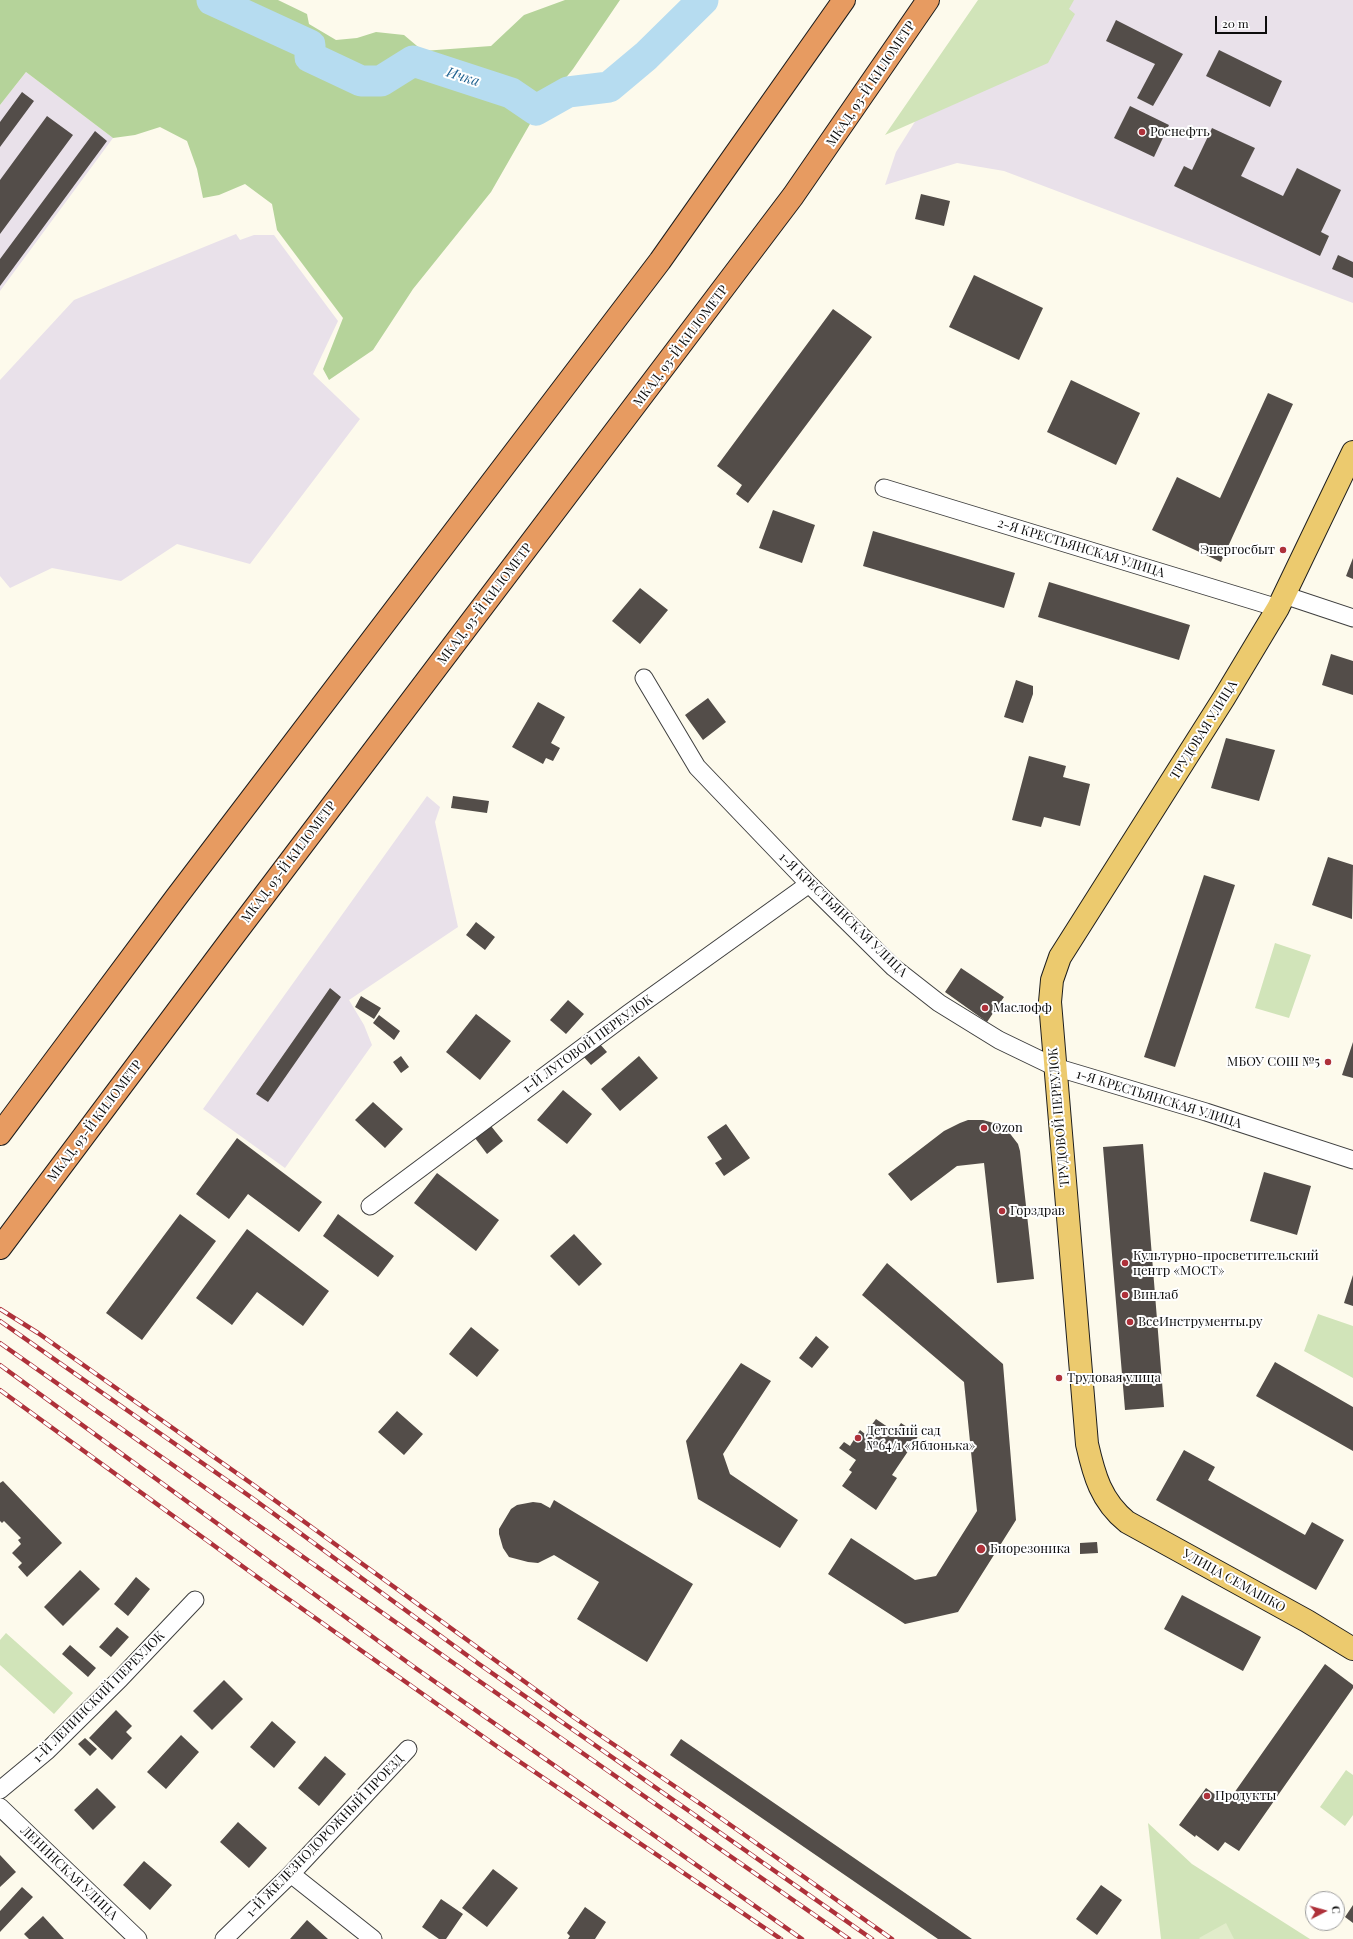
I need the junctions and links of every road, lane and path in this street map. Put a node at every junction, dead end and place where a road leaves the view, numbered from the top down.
1 (844, 0) edge
2 (928, 0) edge
3 (1353, 452) edge
4 (884, 488) dead end
5 (1281, 602) junction
6 (1353, 618) edge
7 (644, 678) dead end
8 (809, 884) junction
9 (1050, 1002) joint
10 (1055, 1067) junction
11 (0, 1134) edge
12 (1353, 1160) edge
13 (370, 1206) dead end
14 (0, 1248) edge
15 (1115, 1513) joint
16 (194, 1600) dead end
17 (1353, 1649) edge
18 (408, 1749) dead end
19 (0, 1790) edge
20 (0, 1807) edge
21 (291, 1874) junction
22 (138, 1939) edge
23 (224, 1939) edge
24 (373, 1939) edge

1 - 11 highway
2 - 14 highway, МКАД, 93-Й КИЛОМЕТР
3 - 5 main road, ТРУДОВАЯ УЛИЦА
4 - 5 street, 2-Я КРЕСТЬЯНСКАЯ УЛИЦА
5 - 6 street, 2-Я КРЕСТЬЯНСКАЯ УЛИЦА
5 - 9 main road, ТРУДОВАЯ УЛИЦА
7 - 8 street, 1-Я КРЕСТЬЯНСКАЯ УЛИЦА
8 - 10 street, 1-Я КРЕСТЬЯНСКАЯ УЛИЦА
8 - 13 street, 1-Й ЛУГОВОЙ ПЕРЕУЛОК
9 - 10 main road, ТРУДОВОЙ ПЕРЕУЛОК
10 - 12 street, 1-Я КРЕСТЬЯНСКАЯ УЛИЦА
10 - 15 main road, ТРУДОВОЙ ПЕРЕУЛОК
15 - 17 main road, УЛИЦА СЕМАШКО
16 - 19 street, 1-Й ЛЕНИНСКИЙ ПЕРЕУЛОК
18 - 21 street, 1-Й ЖЕЛЕЗНОДОРОЖНЫЙ ПРОЕЗД
20 - 22 street, ЛЕНИНСКАЯ УЛИЦА
21 - 23 street, 1-Й ЖЕЛЕЗНОДОРОЖНЫЙ ПРОЕЗД
21 - 24 street

